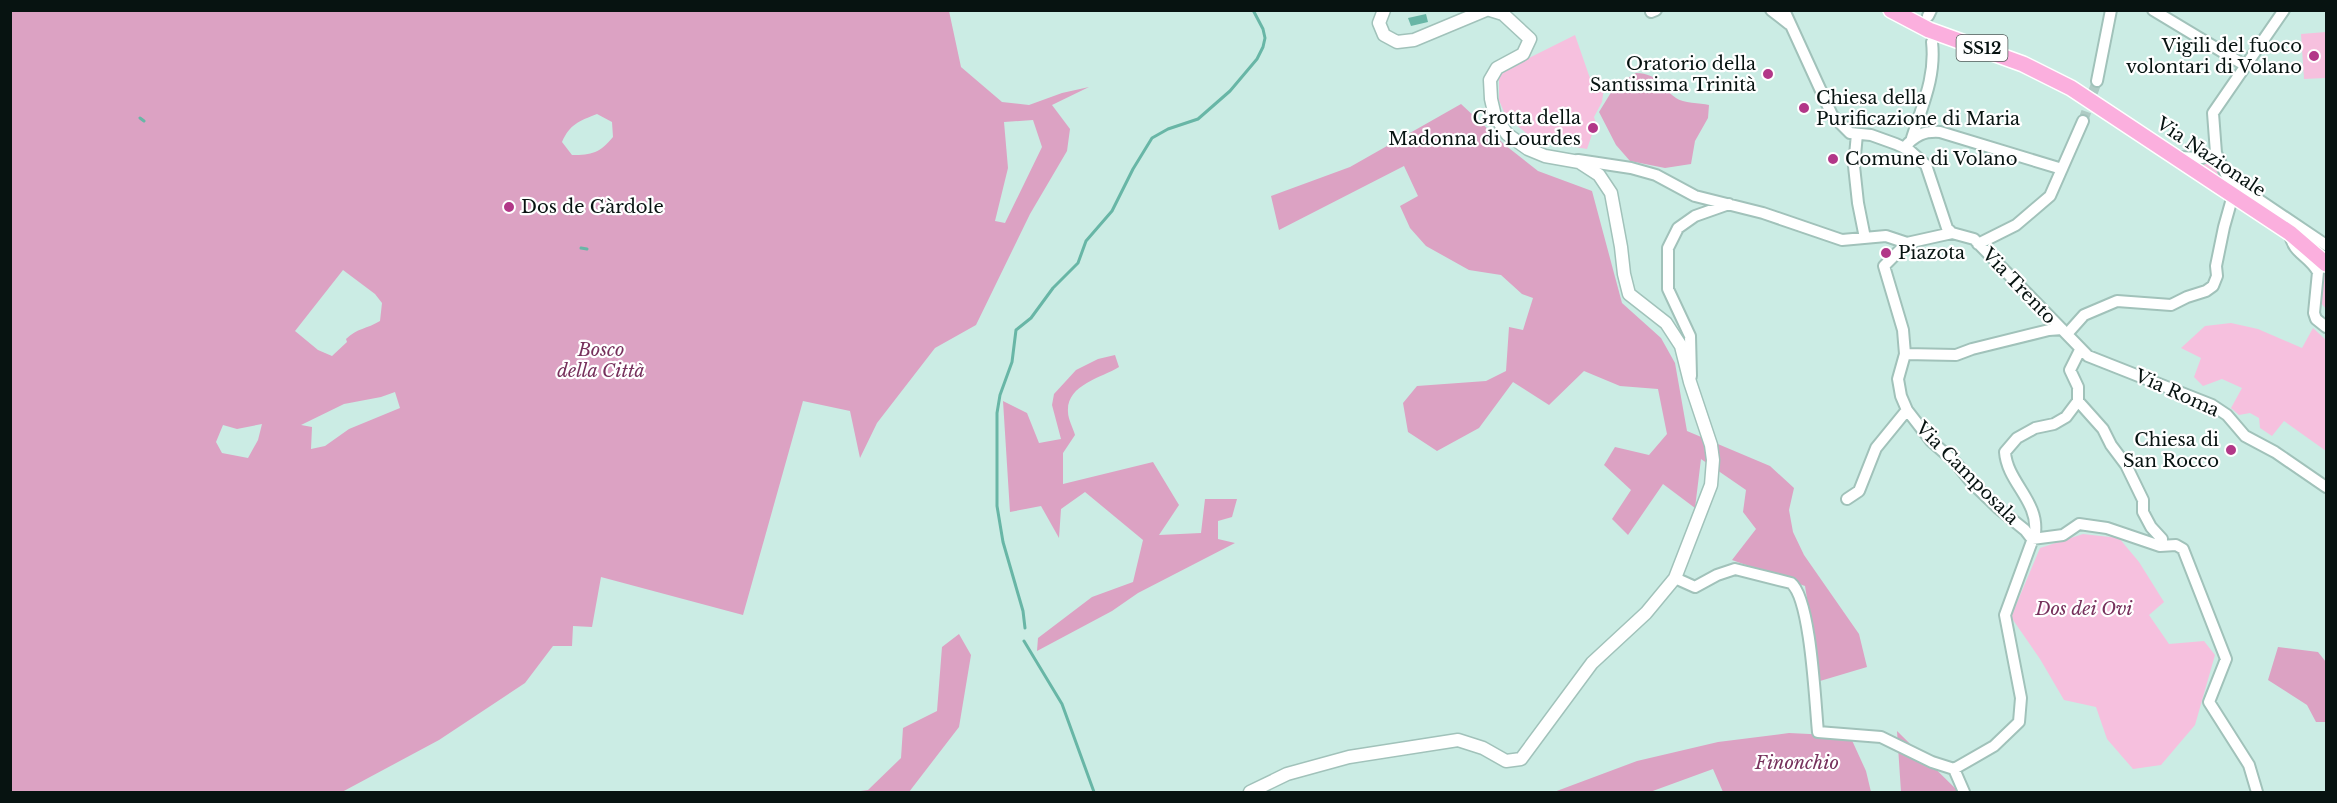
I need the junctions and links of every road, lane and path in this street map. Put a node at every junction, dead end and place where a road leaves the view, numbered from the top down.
1 (1384, 10) edge
2 (1488, 10) edge
3 (1771, 10) edge
4 (1784, 10) edge
5 (1891, 10) edge
6 (2111, 10) edge
7 (2153, 10) edge
8 (2284, 10) edge
9 (1789, 24) junction
10 (1932, 42) dead end
11 (2246, 66) junction
12 (2097, 81) tunnel mouth
13 (2083, 121) tunnel mouth
14 (1857, 134) junction
15 (1912, 138) junction
16 (1904, 148) junction
17 (2216, 153) junction
18 (2174, 157) junction
19 (1566, 159) junction
20 (2062, 169) junction
21 (2233, 195) junction
22 (1729, 204) junction
23 (1952, 233) junction
24 (2290, 234) junction
25 (1865, 238) junction
26 (1906, 243) junction
27 (1978, 244) junction
28 (2326, 245) edge
29 (2326, 264) edge
30 (2326, 327) edge
31 (2064, 332) junction
32 (2080, 350) junction
33 (1905, 354) junction
34 (1690, 382) junction
35 (2078, 401) junction
36 (1907, 410) junction
37 (2326, 487) edge
38 (1848, 500) dead end
39 (2032, 539) junction
40 (2160, 546) junction
41 (1675, 578) junction
42 (1954, 769) junction
43 (1250, 792) edge
44 (1964, 792) edge
45 (2257, 792) edge

1 - 2 street
2 - 19 street
3 - 9 street
4 - 9 street
5 - 18 main road, Via Nazionale / SS12
6 - 12 street
7 - 11 street
8 - 11 street
9 - 14 street
10 - 15 street
11 - 17 street
13 - 20 street
14 - 16 street
14 - 25 street
15 - 16 street
15 - 20 street
16 - 23 street
17 - 18 street
17 - 28 street
18 - 21 main road, Via Nazionale / SS12
19 - 22 street
19 - 34 street
20 - 27 street
21 - 24 main road, Via Nazionale / SS12
21 - 31 street
22 - 25 street
22 - 34 street
23 - 26 street
23 - 27 street, Via Trento
24 - 29 main road, Via Nazionale / SS12
24 - 30 street
25 - 26 street
26 - 33 street, Via Camposala
27 - 31 street, Via Trento
31 - 32 street, Via Trento
31 - 33 street
32 - 35 street
32 - 37 street, Via Roma
33 - 36 street, Via Camposala
34 - 41 street
35 - 39 street
35 - 40 street
36 - 38 street
36 - 39 street, Via Camposala
39 - 40 street
39 - 42 street
40 - 45 street
41 - 42 street
41 - 43 street
42 - 44 street

